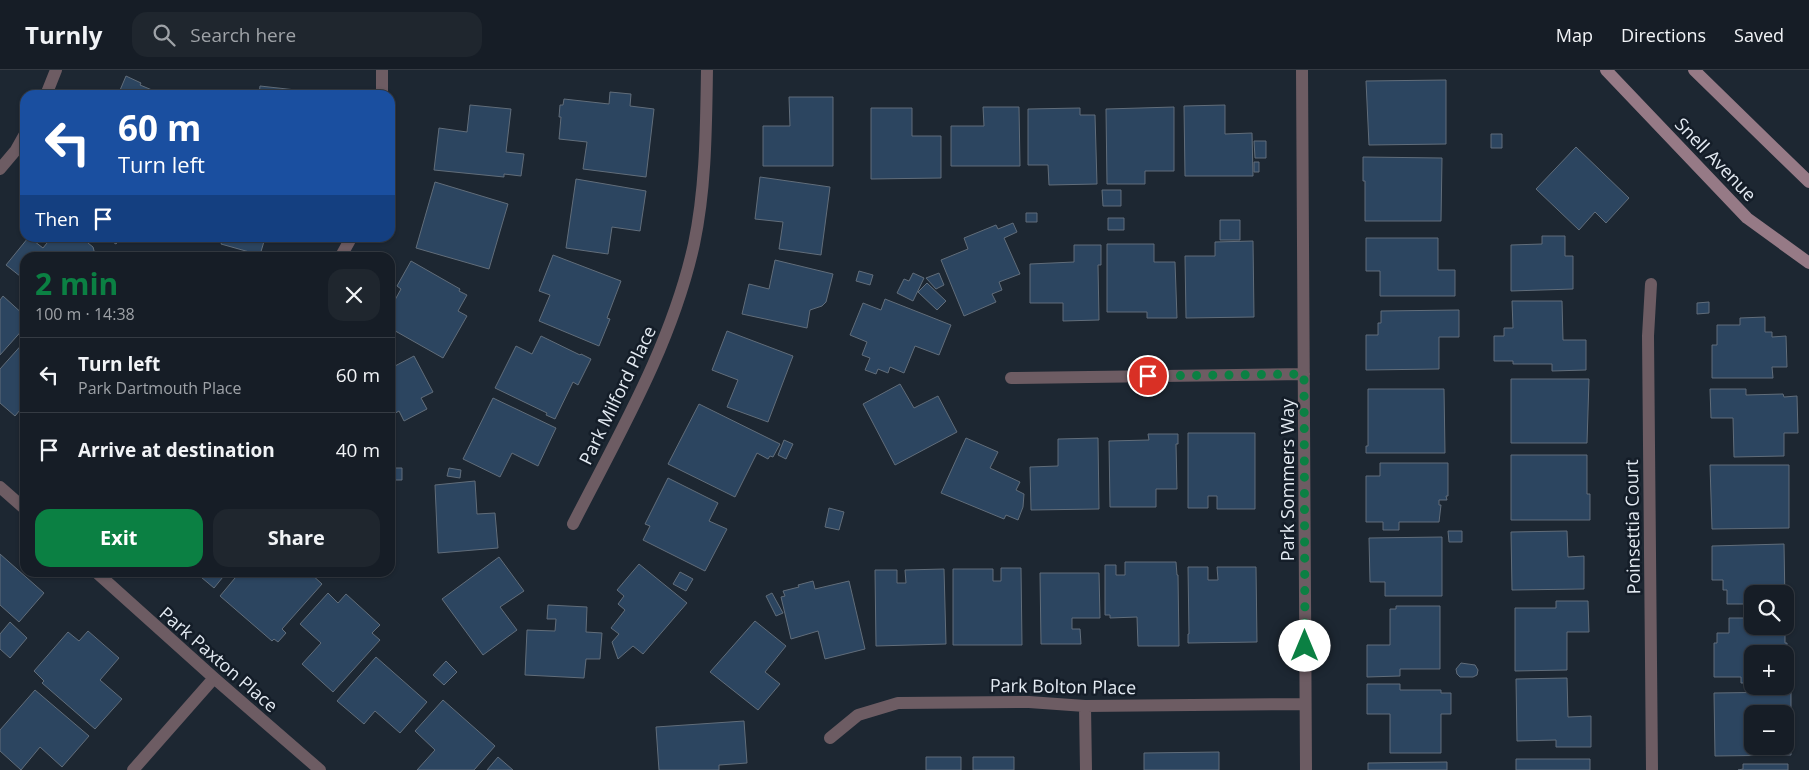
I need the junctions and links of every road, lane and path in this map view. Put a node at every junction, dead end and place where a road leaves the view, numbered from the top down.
1 (56, 70) edge
2 (382, 70) edge
3 (707, 70) edge
4 (1302, 70) edge
5 (1606, 70) edge
6 (1694, 70) edge
7 (48, 90) edge
8 (382, 90) edge
9 (20, 143) edge
10 (0, 169) edge
11 (1809, 182) edge
12 (1809, 263) edge
13 (1651, 284) dead end
14 (1304, 374) junction
15 (1011, 378) dead end
16 (0, 487) edge
17 (20, 505) edge
18 (573, 524) dead end
19 (102, 577) edge
20 (214, 678) junction
21 (1305, 704) junction
22 (1085, 706) junction
23 (830, 738) dead end
24 (133, 770) edge
25 (320, 770) edge
26 (1086, 770) edge
27 (1306, 770) edge
28 (1652, 770) edge

1 - 7 street
2 - 8 street
3 - 18 street, Park Milford Place
4 - 14 street, Park Sommers Way
5 - 12 main road, Snell Avenue
6 - 11 main road
9 - 10 street
13 - 28 street, Poinsettia Court
14 - 15 street
14 - 21 street, Park Sommers Way
16 - 17 street
19 - 20 street, Park Paxton Place
20 - 24 street
20 - 25 street, Park Paxton Place
21 - 22 street, Park Bolton Place
21 - 27 street, Park Sommers Way
22 - 23 street, Park Bolton Place
22 - 26 street

